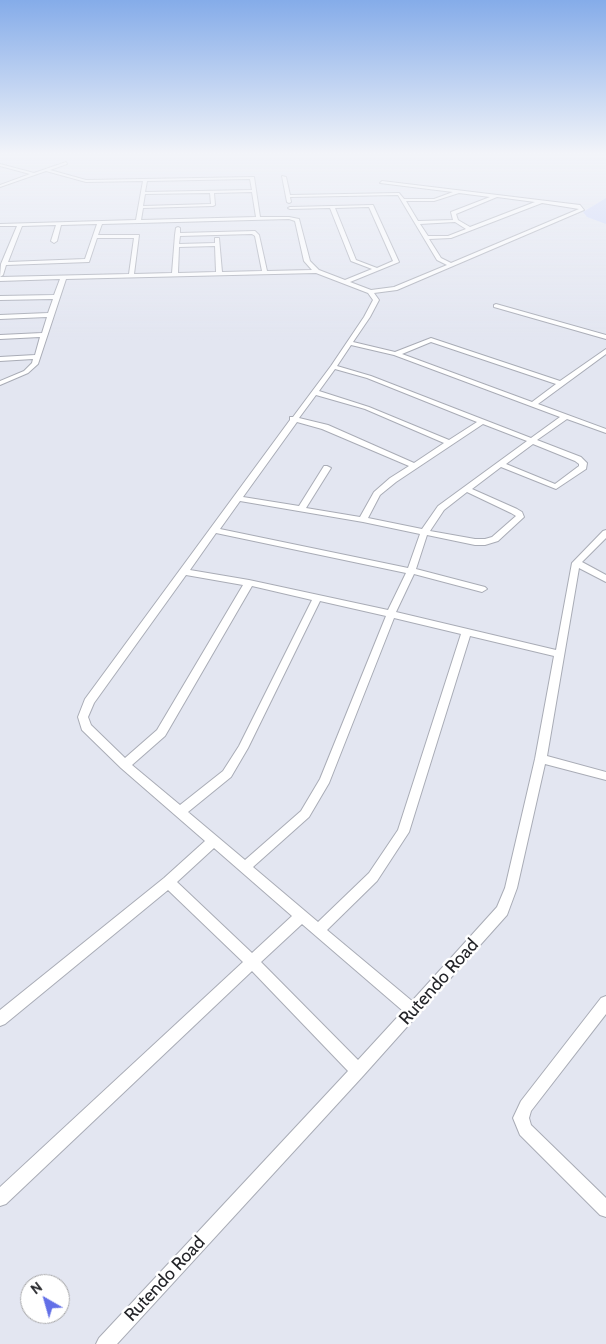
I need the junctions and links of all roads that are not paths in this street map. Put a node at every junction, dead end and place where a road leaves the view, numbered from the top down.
1 (139, 215) edge
2 (258, 215) edge
3 (289, 215) edge
4 (335, 215) edge
5 (375, 215) edge
6 (412, 215) edge
7 (454, 215) edge
8 (507, 215) edge
9 (569, 215) edge
10 (258, 218) junction
11 (289, 218) junction
12 (178, 221) junction
13 (456, 221) junction
14 (138, 222) junction
15 (416, 222) junction
16 (100, 223) junction
17 (60, 224) junction
18 (0, 225) edge
19 (20, 225) junction
20 (470, 229) junction
21 (217, 233) junction
22 (177, 234) junction
23 (96, 237) junction
24 (425, 238) junction
25 (54, 241) dead end
26 (217, 244) junction
27 (176, 246) junction
28 (4, 264) junction
29 (451, 265) junction
30 (376, 269) junction
31 (317, 270) junction
32 (265, 272) junction
33 (219, 273) junction
34 (0, 275) edge
35 (175, 275) junction
36 (131, 276) junction
37 (64, 278) junction
38 (0, 279) edge
39 (345, 282) junction
40 (370, 292) junction
41 (56, 296) junction
42 (0, 298) edge
43 (496, 306) dead end
44 (50, 315) junction
45 (0, 317) edge
46 (43, 335) junction
47 (0, 337) edge
48 (606, 337) edge
49 (349, 343) junction
50 (606, 352) edge
51 (396, 354) junction
52 (38, 357) junction
53 (0, 359) edge
54 (333, 367) junction
55 (0, 383) edge
56 (561, 384) junction
57 (314, 392) junction
58 (533, 404) junction
59 (566, 416) junction
60 (293, 419) junction
61 (482, 422) junction
62 (606, 431) edge
63 (531, 440) junction
64 (450, 443) junction
65 (499, 464) junction
66 (416, 466) junction
67 (326, 468) dead end
68 (466, 488) junction
69 (237, 498) junction
70 (301, 509) junction
71 (363, 520) junction
72 (214, 530) junction
73 (424, 533) junction
74 (606, 533) edge
75 (576, 563) junction
76 (185, 572) junction
77 (411, 572) junction
78 (606, 579) edge
79 (249, 583) junction
80 (482, 589) dead end
81 (317, 598) junction
82 (391, 614) junction
83 (466, 632) junction
84 (560, 654) junction
85 (541, 759) junction
86 (124, 765) junction
87 (606, 776) edge
88 (179, 812) junction
89 (214, 840) junction
90 (244, 867) junction
91 (168, 882) junction
92 (302, 915) junction
93 (319, 929) junction
94 (252, 962) junction
95 (606, 1002) edge
96 (413, 1011) junction
97 (0, 1019) edge
98 (358, 1072) junction
99 (0, 1198) edge
100 (606, 1209) edge
101 (105, 1344) edge

1 - 14 street
2 - 10 street
3 - 11 street
4 - 30 street
5 - 30 street
6 - 15 street
7 - 13 street
8 - 20 street
9 - 29 street
10 - 11 street
10 - 12 street
11 - 31 street
12 - 14 street
12 - 22 street
13 - 15 street
13 - 20 street
14 - 16 street
15 - 24 street
16 - 17 street
16 - 23 street
17 - 19 street
17 - 25 street
18 - 19 street
19 - 28 street
20 - 24 street
21 - 22 street
21 - 26 street
21 - 32 street
22 - 27 street
23 - 28 street
23 - 36 street
24 - 29 street
26 - 27 street
26 - 33 street
27 - 35 street
28 - 34 street
29 - 40 street
30 - 39 street
31 - 32 street
31 - 39 street
32 - 33 street
33 - 35 street
35 - 36 street
36 - 37 street
37 - 38 street
37 - 41 street
39 - 40 street
40 - 49 street
41 - 42 street
41 - 44 street
43 - 48 street
44 - 45 street
44 - 46 street
46 - 47 street
46 - 52 street
49 - 51 street
49 - 54 street
50 - 56 street
51 - 56 street
51 - 58 street
52 - 53 street
52 - 55 street
54 - 57 street
54 - 61 street
56 - 58 street
57 - 60 street
57 - 64 street
58 - 59 street
59 - 62 street
59 - 63 street
60 - 66 street
60 - 69 street
61 - 63 street
61 - 64 street
63 - 65 street
63 - 65 street
64 - 66 street
65 - 68 street
66 - 71 street
67 - 70 street
68 - 73 street
68 - 73 street
69 - 70 street
69 - 72 street
70 - 71 street
71 - 73 street
72 - 76 street
72 - 77 street
73 - 77 street
74 - 75 street
75 - 78 street
75 - 84 street, Rutendo Road
76 - 79 street
76 - 86 street
77 - 80 street
77 - 82 street
79 - 81 street
79 - 86 street
81 - 82 street
81 - 88 street
82 - 83 street
82 - 90 street
83 - 84 street
83 - 93 street
84 - 85 street, Rutendo Road
85 - 87 street
85 - 96 street, Rutendo Road
86 - 88 street
88 - 89 street
89 - 90 street
89 - 91 street
90 - 92 street
91 - 94 street
91 - 97 street
92 - 93 street
92 - 94 street
93 - 96 street
94 - 98 street
94 - 99 street
95 - 100 street
96 - 98 street, Rutendo Road
98 - 101 street, Rutendo Road

